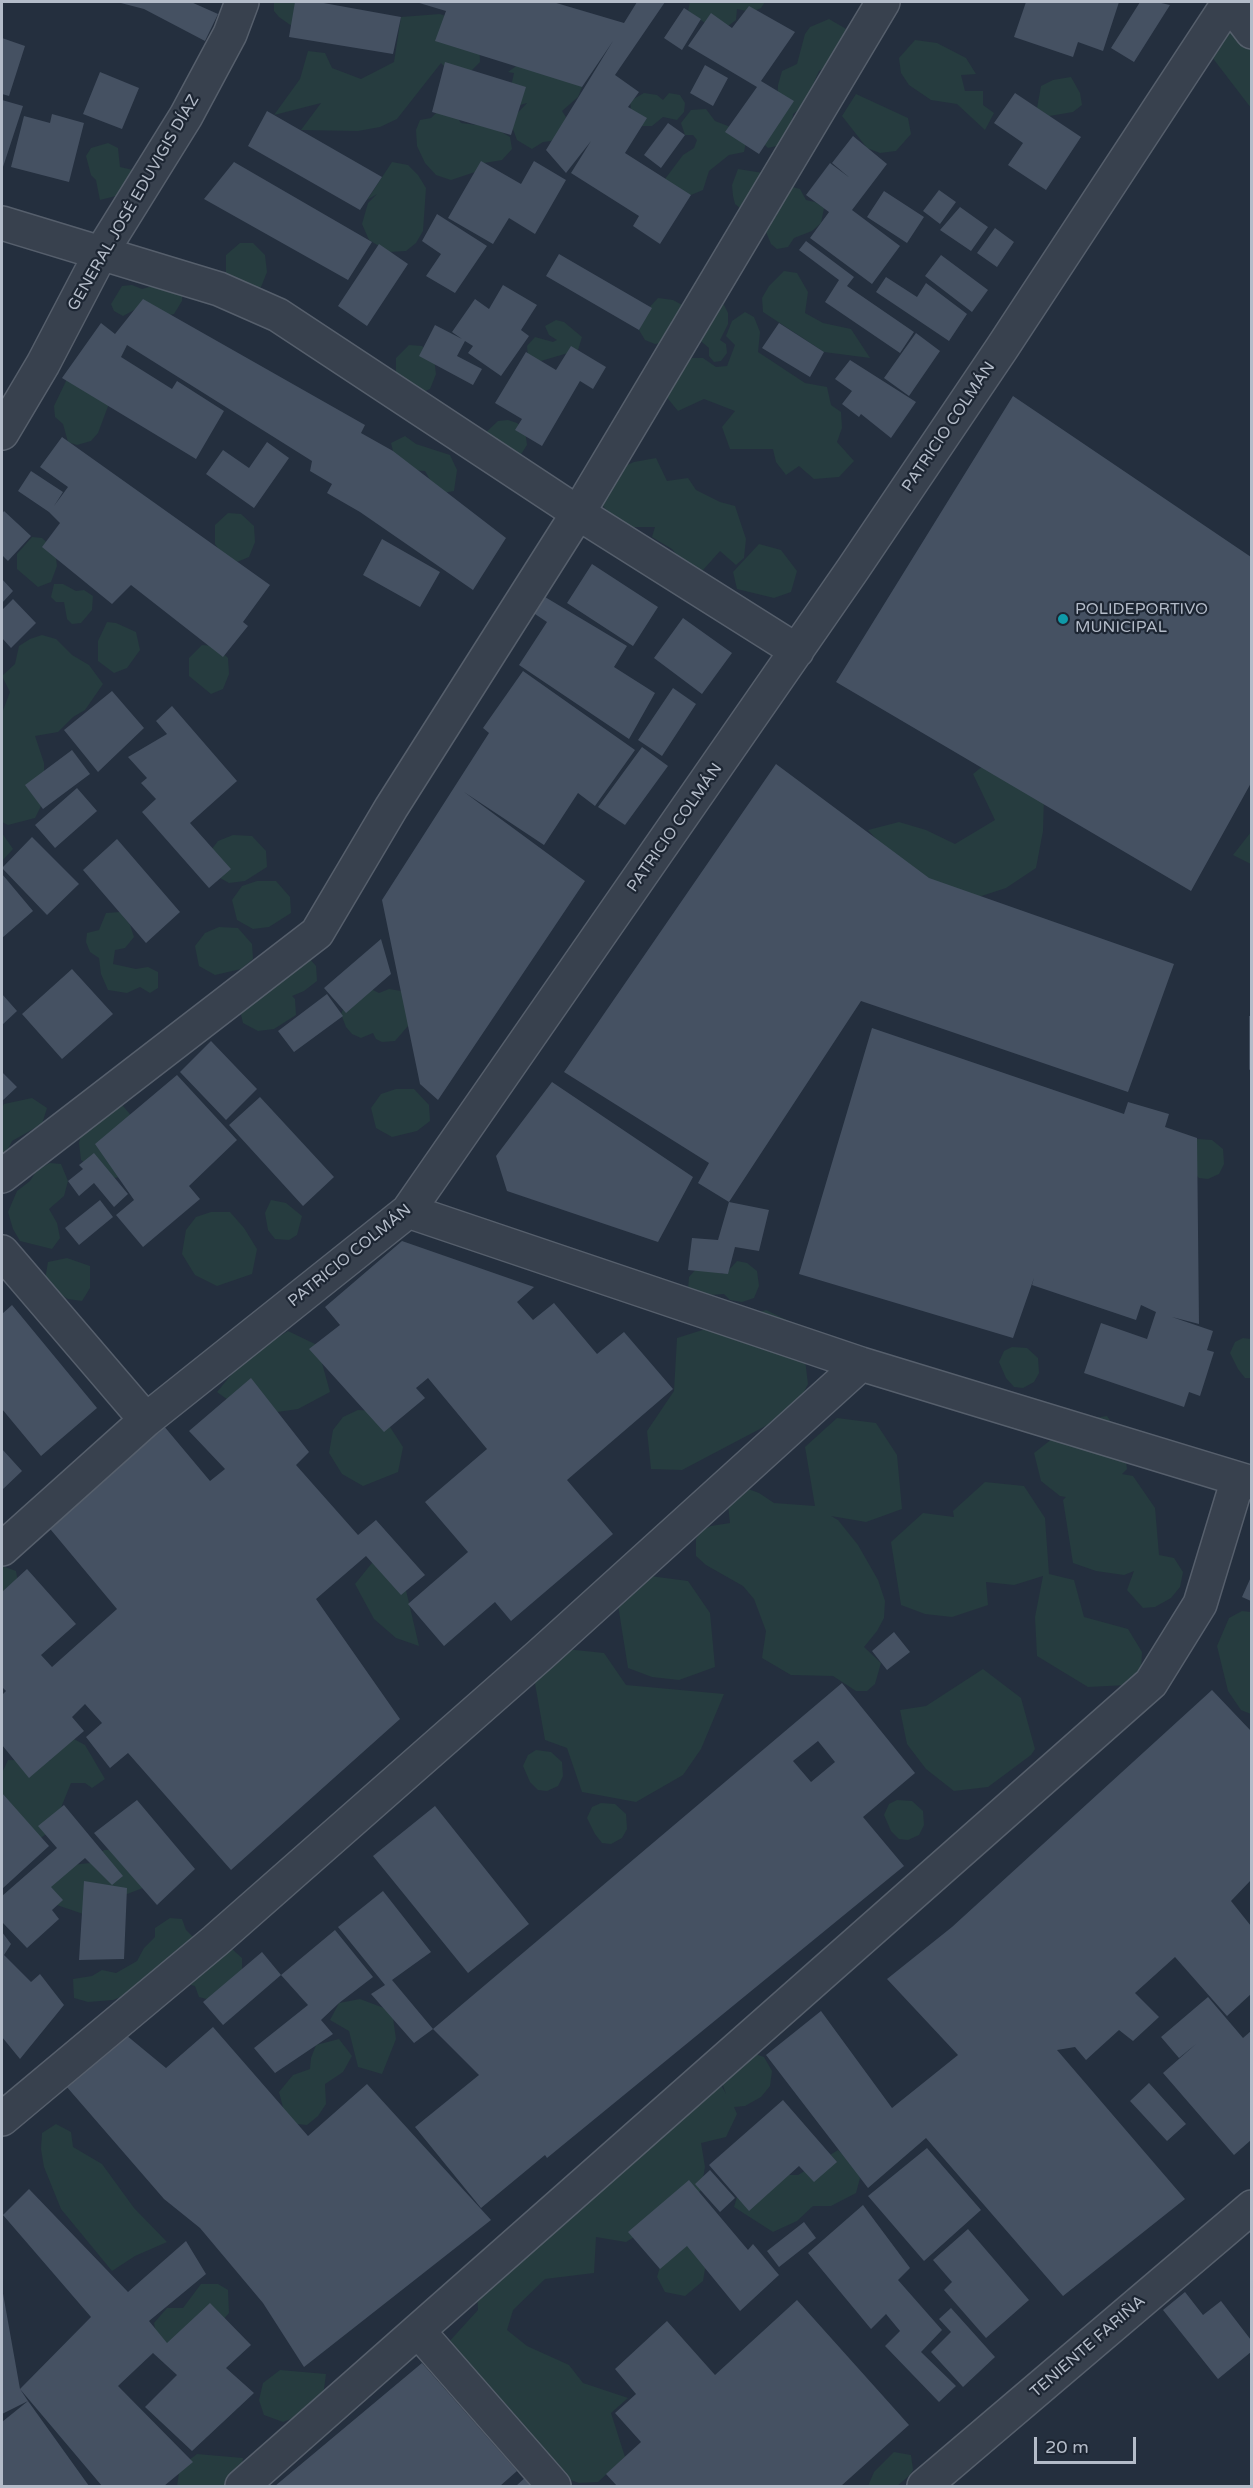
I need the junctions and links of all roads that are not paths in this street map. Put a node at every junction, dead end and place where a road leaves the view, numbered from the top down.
1 (242, 2) edge
2 (883, 2) edge
3 (1229, 2) edge
4 (1251, 32) edge
5 (2, 223) edge
6 (101, 253) junction
7 (2, 433) edge
8 (578, 513) junction
9 (797, 651) junction
10 (2, 1176) edge
11 (408, 1211) junction
12 (2, 1252) edge
13 (861, 1364) junction
14 (146, 1420) junction
15 (1245, 1481) edge
16 (2, 1549) edge
17 (2, 2119) edge
18 (1251, 2207) edge
19 (419, 2332) junction
20 (242, 2487) edge
21 (554, 2487) edge
22 (924, 2487) edge

1 - 6 street, GENERAL JOSÉ EDUVIGIS DÍAZ
2 - 8 street
3 - 4 street
3 - 9 street, PATRICIO COLMÁN
5 - 6 street
6 - 7 street, GENERAL JOSÉ EDUVIGIS DÍAZ
6 - 8 street
8 - 9 street
8 - 10 street
9 - 11 street, PATRICIO COLMÁN
11 - 13 street
11 - 14 street, PATRICIO COLMÁN
12 - 14 street
13 - 15 street
13 - 17 street
14 - 16 street, PATRICIO COLMÁN
15 - 19 street
18 - 22 street, TENIENTE FARIÑA
19 - 20 street
19 - 21 street

